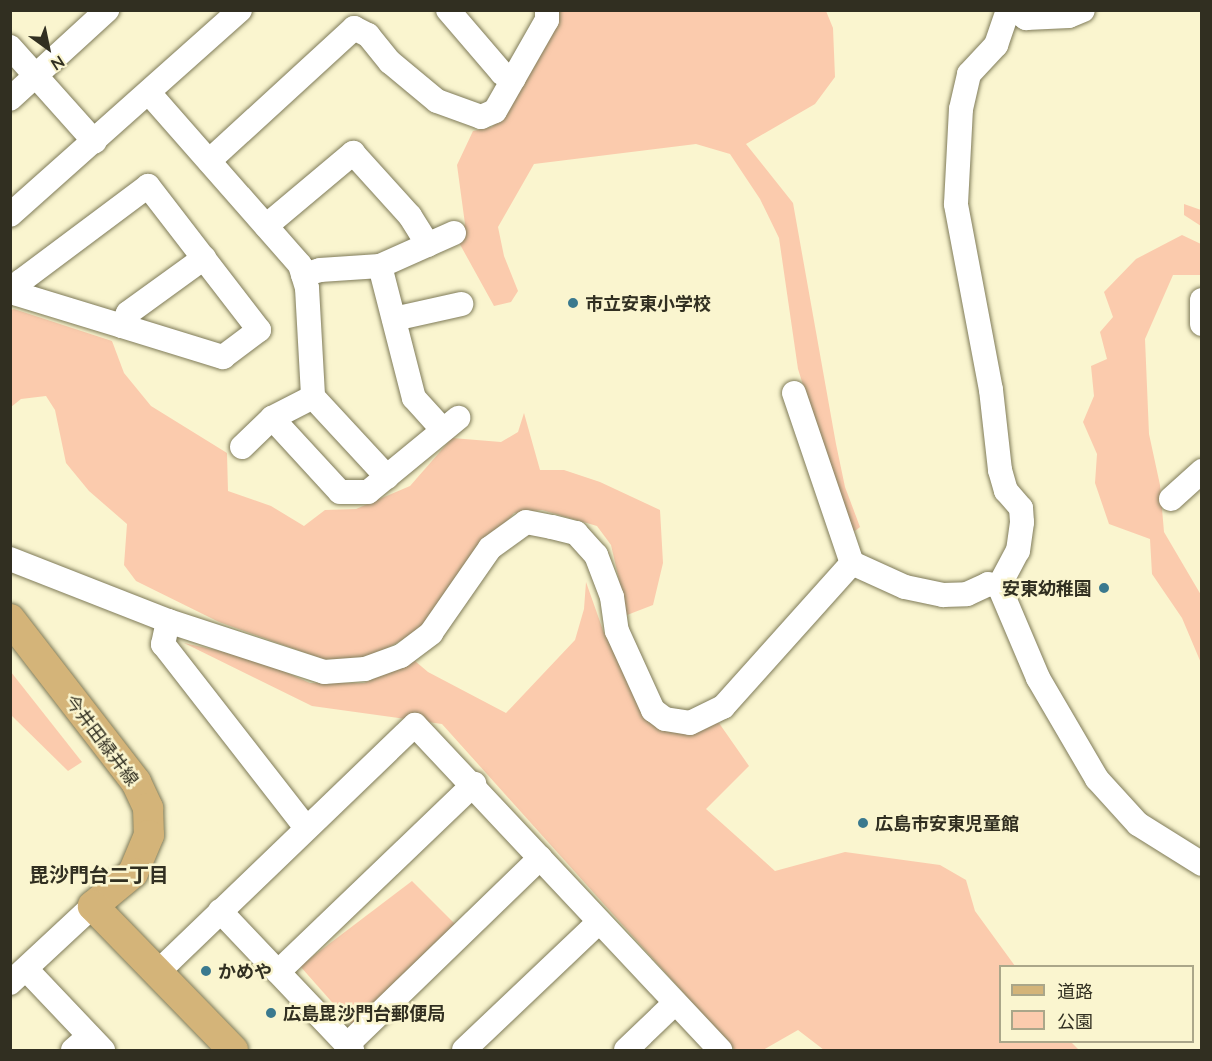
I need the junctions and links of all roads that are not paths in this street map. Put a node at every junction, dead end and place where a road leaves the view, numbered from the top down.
1 (107, 10) edge
2 (240, 10) edge
3 (447, 10) edge
4 (547, 10) edge
5 (1008, 10) edge
6 (1015, 10) edge
7 (1083, 10) edge
8 (10, 47) edge
9 (36, 75) junction
10 (514, 79) junction
11 (149, 93) junction
12 (10, 99) edge
13 (95, 142) junction
14 (208, 161) junction
15 (10, 216) edge
16 (266, 226) junction
17 (454, 233) dead end
18 (428, 245) junction
19 (204, 258) junction
20 (380, 266) junction
21 (303, 275) junction
22 (12, 292) edge
23 (1202, 300) edge
24 (461, 304) dead end
25 (394, 319) junction
26 (1202, 324) edge
27 (122, 326) junction
28 (794, 393) dead end
29 (313, 397) junction
30 (272, 418) junction
31 (242, 447) dead end
32 (1202, 471) edge
33 (387, 477) junction
34 (1171, 499) dead end
35 (10, 559) edge
36 (852, 563) junction
37 (999, 586) junction
38 (10, 619) edge
39 (168, 621) junction
40 (474, 784) junction
41 (306, 828) junction
42 (540, 858) junction
43 (1202, 864) edge
44 (93, 906) junction
45 (220, 911) junction
46 (598, 923) junction
47 (159, 971) junction
48 (278, 972) junction
49 (18, 976) edge
50 (675, 1004) junction
51 (88, 1046) edge
52 (350, 1048) edge
53 (233, 1050) edge
54 (464, 1050) edge
55 (626, 1050) edge
56 (720, 1050) edge

1 - 9 street
2 - 11 street
3 - 10 street
4 - 10 street
5 - 37 street
6 - 7 street
8 - 9 street
9 - 12 street
9 - 13 street
10 - 14 street
11 - 13 street
11 - 14 street
13 - 15 street
14 - 16 street
16 - 18 street
16 - 21 street
17 - 18 street
18 - 20 street
19 - 22 street
19 - 27 street
19 - 27 street
20 - 21 street
20 - 25 street
21 - 29 street
22 - 27 street
23 - 26 street
24 - 25 street
25 - 33 street
28 - 36 street
29 - 30 street
29 - 33 street
30 - 31 street
30 - 33 street
32 - 34 street
35 - 39 street
36 - 37 street
36 - 39 street
37 - 43 street
38 - 44 main road, 今井田緑井線
39 - 41 street
40 - 41 street
40 - 42 street
40 - 48 street
41 - 45 street
42 - 46 street
42 - 52 street
44 - 47 main road
44 - 49 street
45 - 47 street
45 - 48 street
46 - 50 street
46 - 54 street
47 - 53 main road
48 - 52 street
49 - 51 street
50 - 55 street
50 - 56 street

